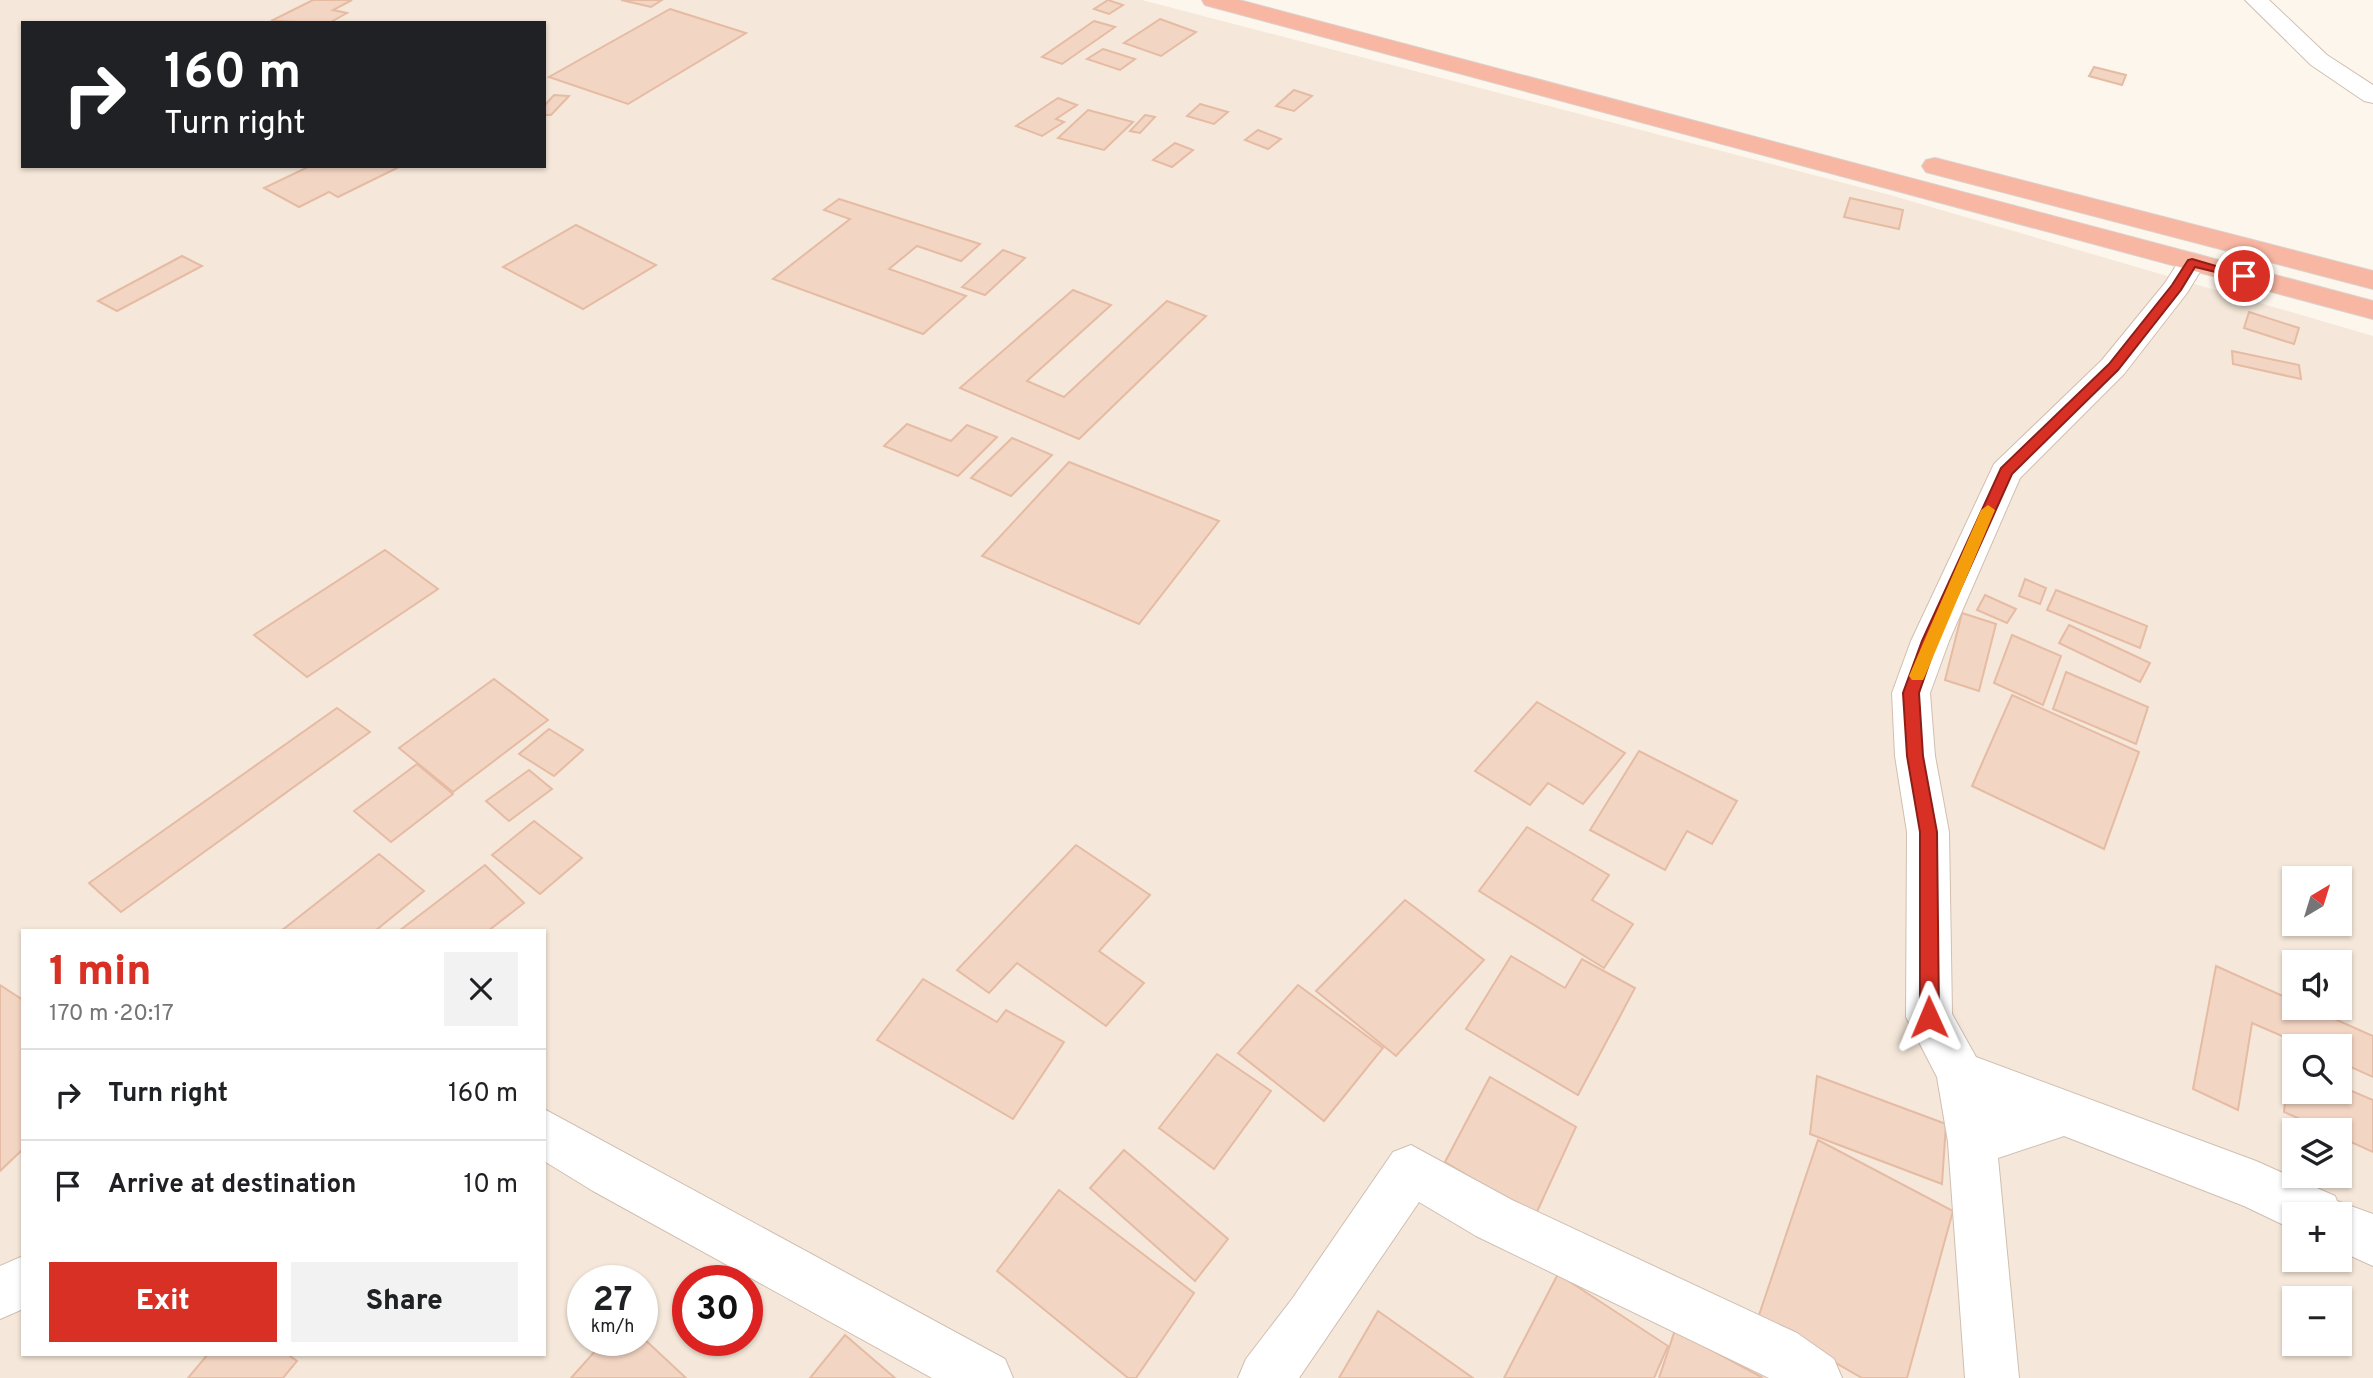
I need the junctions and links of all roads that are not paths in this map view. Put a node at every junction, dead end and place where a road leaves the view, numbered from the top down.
1 (1213, 0) edge
2 (1303, 0) edge
3 (2256, 0) edge
4 (1628, 85) dead end
5 (2373, 96) edge
6 (1912, 159) dead end
7 (2192, 262) junction
8 (2373, 280) edge
9 (2373, 310) edge
10 (1960, 1073) junction
11 (2064, 1113) junction
12 (546, 1134) edge
13 (1972, 1142) junction
14 (2291, 1202) edge
15 (2352, 1230) edge
16 (2373, 1240) edge
17 (21, 1283) edge
18 (0, 1293) edge
19 (986, 1378) edge
20 (1265, 1378) edge
21 (1815, 1378) edge
22 (1992, 1378) edge

1 - 7 highway
2 - 4 highway
3 - 5 street
6 - 8 highway
7 - 9 highway
7 - 10 street
10 - 11 street
10 - 13 street
11 - 13 street
11 - 14 street
12 - 19 street
13 - 22 street
15 - 16 street
17 - 18 street
20 - 21 street

